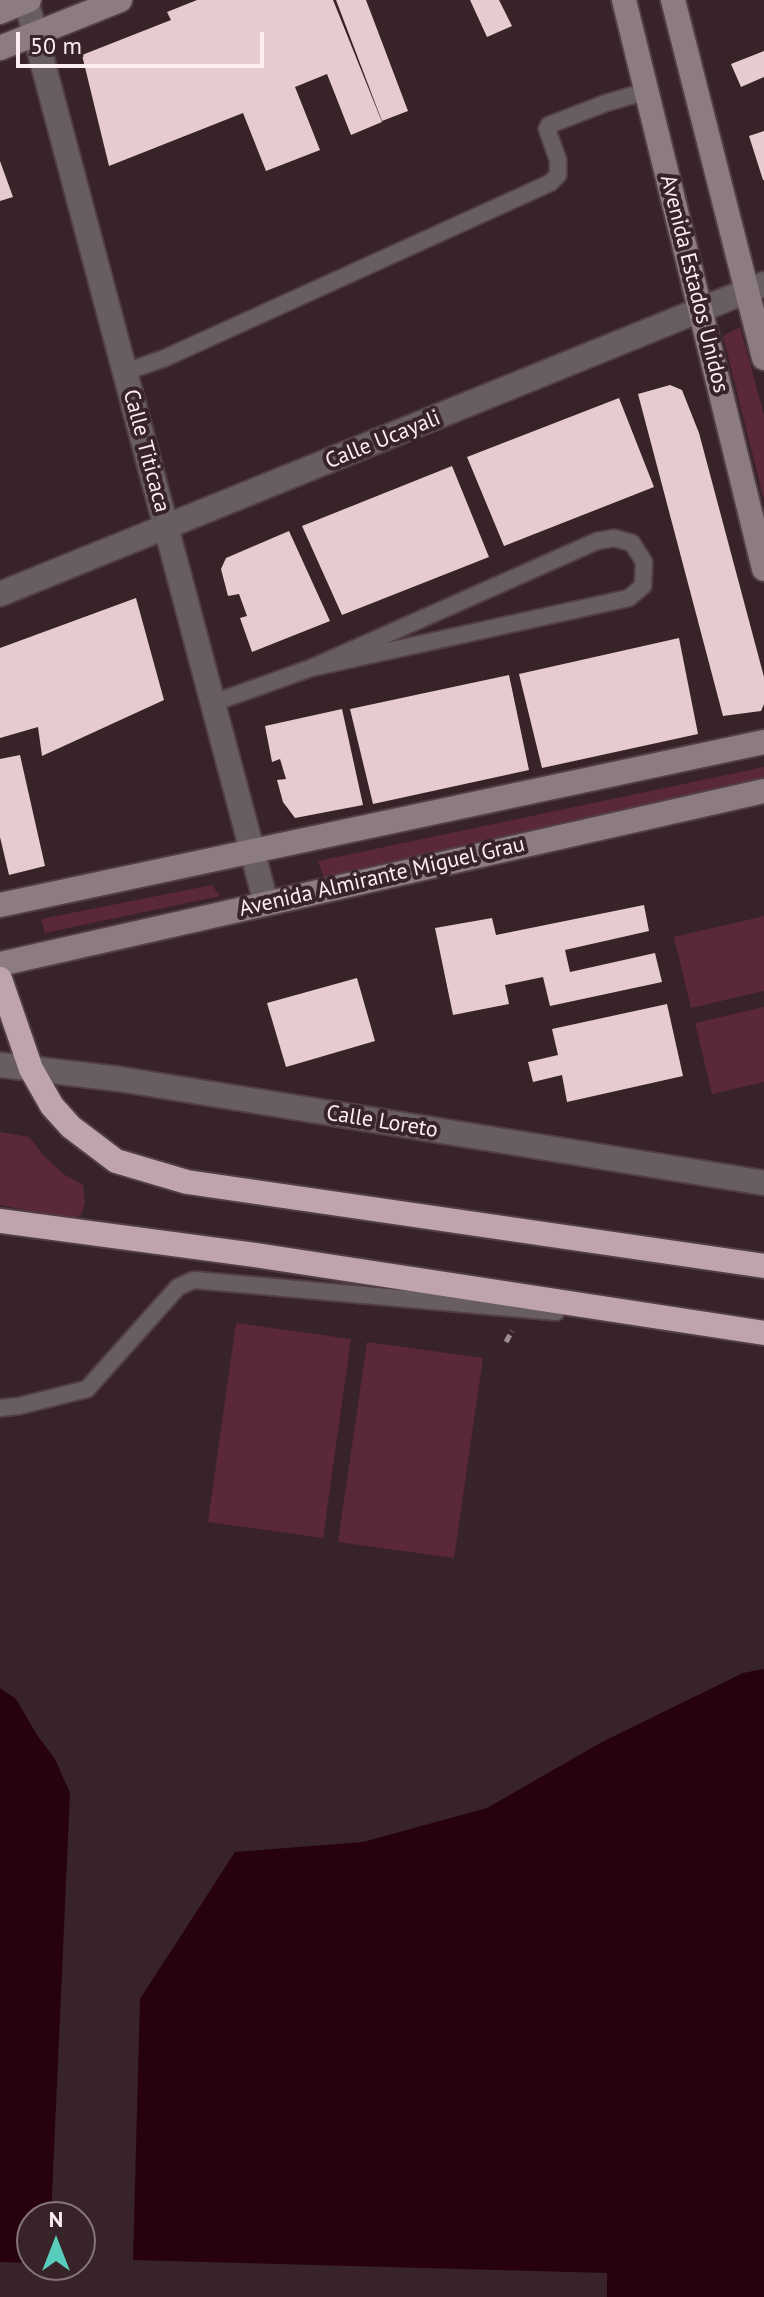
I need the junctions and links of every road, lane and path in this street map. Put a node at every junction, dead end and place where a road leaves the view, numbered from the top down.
1 (27, 0) edge
2 (120, 0) edge
3 (624, 0) edge
4 (673, 0) edge
5 (0, 12) edge
6 (35, 34) junction
7 (0, 48) edge
8 (647, 91) junction
9 (756, 287) edge
10 (700, 310) junction
11 (764, 358) edge
12 (125, 372) junction
13 (167, 528) junction
14 (764, 569) edge
15 (0, 594) edge
16 (311, 668) junction
17 (213, 703) junction
18 (764, 742) edge
19 (764, 791) edge
20 (252, 850) junction
21 (266, 903) junction
22 (0, 905) edge
23 (0, 964) edge
24 (0, 979) edge
25 (0, 1065) edge
26 (31, 1069) junction
27 (764, 1183) edge
28 (0, 1221) edge
29 (764, 1266) edge
30 (718, 1326) junction
31 (764, 1333) edge
32 (0, 1408) edge

1 - 5 main road
1 - 6 street, Calle Titicaca
2 - 6 main road
3 - 8 main road, Avenida Estados Unidos
4 - 9 main road
6 - 7 main road
6 - 12 street, Calle Titicaca
8 - 10 main road, Avenida Estados Unidos
8 - 12 lane
9 - 10 street, Calle Ucayali
9 - 11 main road
10 - 13 street, Calle Ucayali
10 - 14 main road, Avenida Estados Unidos
12 - 13 street, Calle Titicaca
13 - 15 street, Calle Ucayali
13 - 17 street, Calle Titicaca
16 - 16 lane
16 - 17 lane
17 - 20 street, Calle Titicaca
18 - 20 main road
19 - 21 main road, Avenida Almirante Miguel Grau
20 - 21 street, Calle Titicaca
20 - 22 main road
21 - 23 main road, Avenida Almirante Miguel Grau
24 - 26 highway
25 - 26 street, Calle Loreto
26 - 27 street, Calle Loreto
26 - 29 highway
28 - 30 highway
30 - 31 highway
30 - 32 lane

